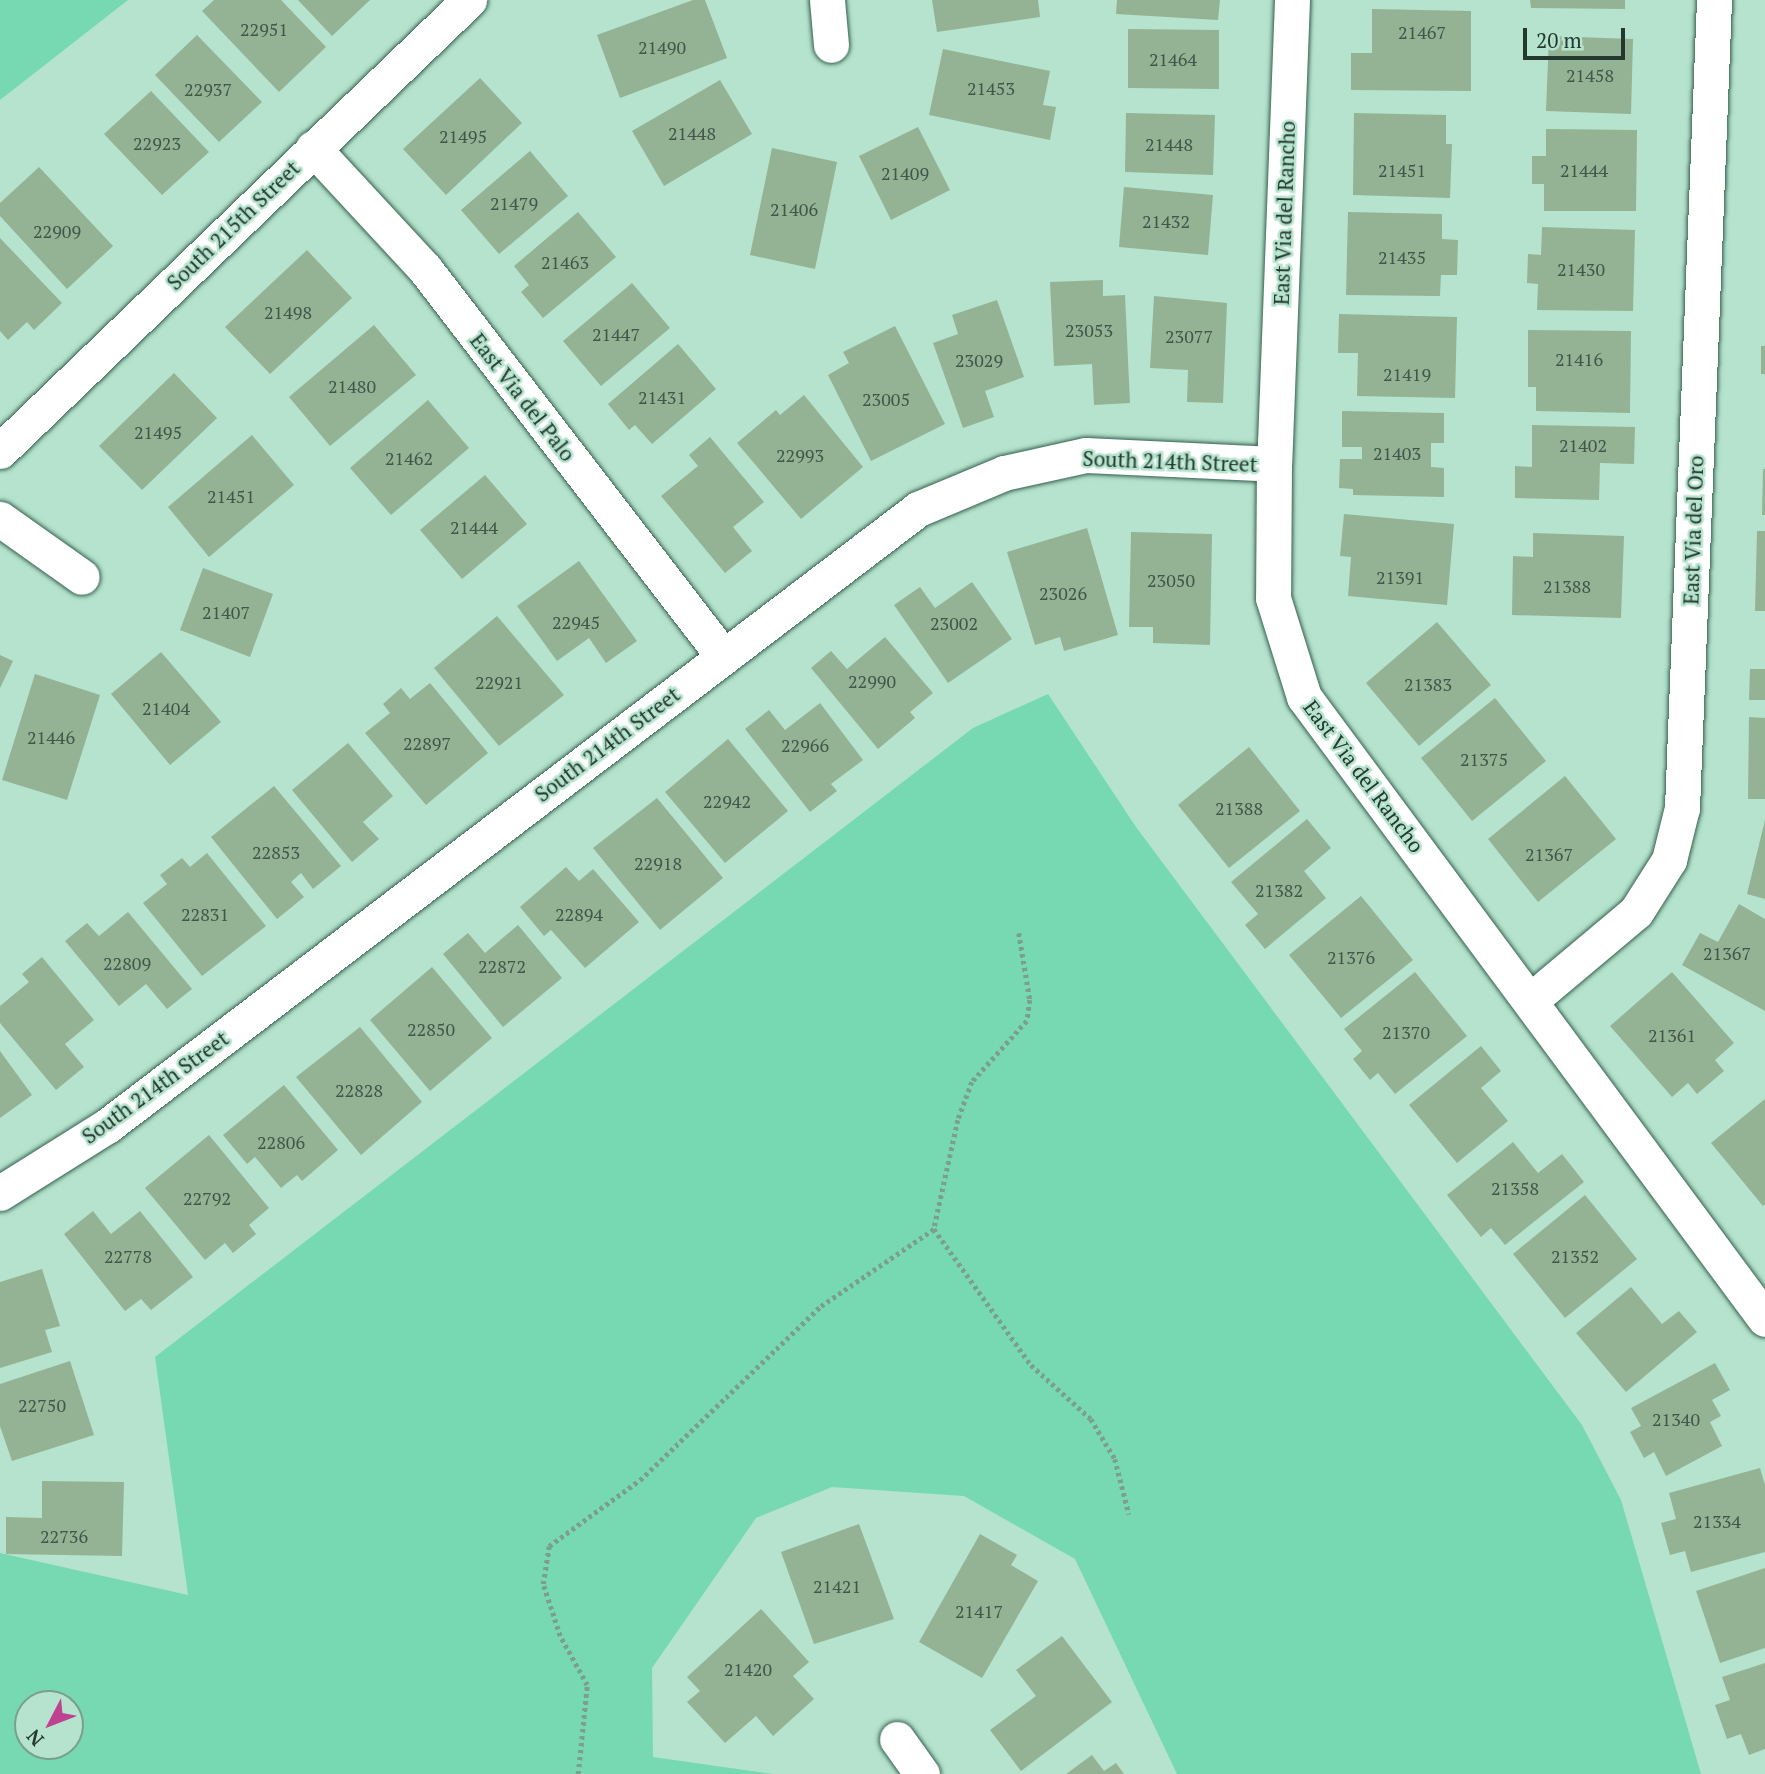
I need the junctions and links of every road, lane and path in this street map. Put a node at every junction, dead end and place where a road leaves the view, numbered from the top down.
1 (469, 0) edge
2 (827, 0) edge
3 (1292, 0) edge
4 (1714, 0) edge
5 (831, 45) dead end
6 (313, 148) junction
7 (0, 451) edge
8 (1274, 464) junction
9 (0, 519) edge
10 (82, 577) dead end
11 (722, 655) junction
12 (1018, 933) dead end
13 (1531, 1000) junction
14 (0, 1193) edge
15 (934, 1229) junction
16 (1765, 1319) edge
17 (1129, 1514) dead end
18 (897, 1739) dead end
19 (578, 1774) edge
20 (922, 1774) edge

1 - 6 street, South 215th Street
2 - 5 street
3 - 8 street, East Via del Rancho
4 - 13 street, East Via del Oro
6 - 7 street, South 215th Street
6 - 11 street, East Via del Palo
8 - 11 street, South 214th Street
8 - 13 street, East Via del Rancho
9 - 10 street
11 - 14 street, South 214th Street
12 - 15 path
13 - 16 street, East Via del Rancho
15 - 17 path
15 - 19 path
18 - 20 street

